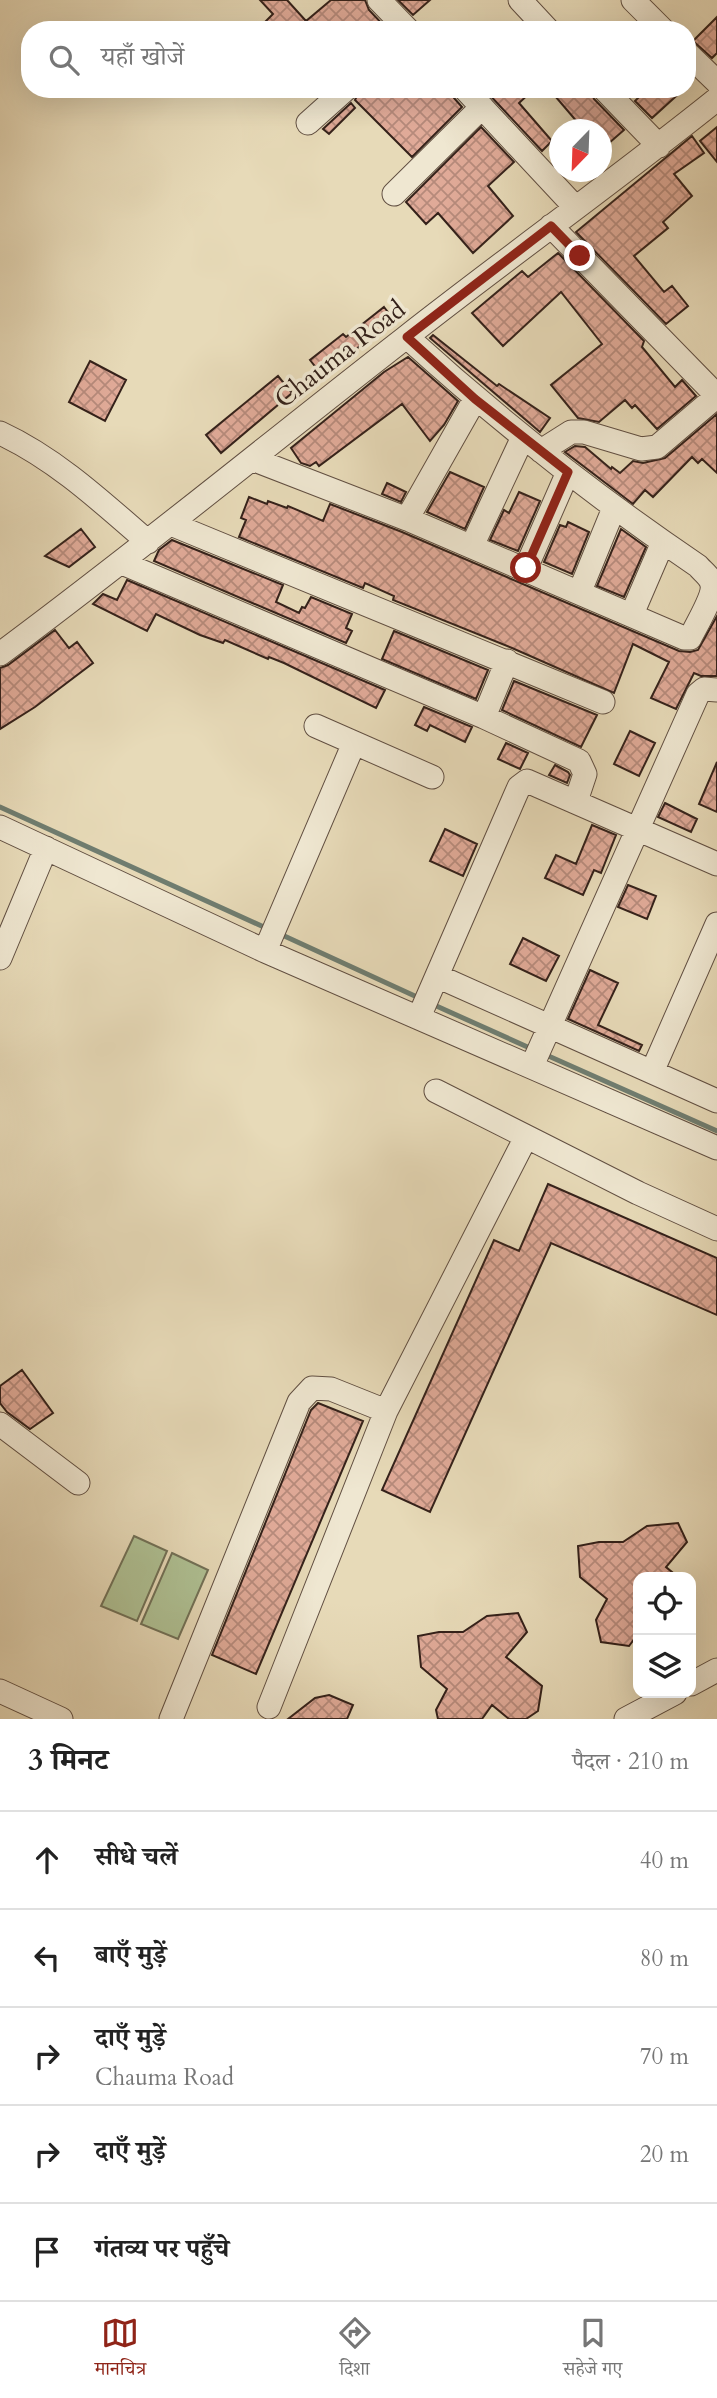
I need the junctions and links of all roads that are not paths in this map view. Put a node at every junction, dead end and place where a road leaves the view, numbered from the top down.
1 (379, 0) edge
2 (520, 0) edge
3 (633, 0) edge
4 (399, 21) edge
5 (540, 21) edge
6 (654, 21) edge
7 (696, 62) edge
8 (717, 82) edge
9 (336, 98) edge
10 (474, 98) edge
11 (613, 98) edge
12 (717, 99) edge
13 (482, 107) junction
14 (308, 123) dead end
15 (659, 146) junction
16 (394, 194) dead end
17 (575, 207) junction
18 (551, 226) junction
19 (407, 337) junction
20 (717, 396) edge
21 (475, 399) junction
22 (0, 433) edge
23 (532, 444) junction
24 (252, 459) junction
25 (568, 472) junction
26 (614, 508) junction
27 (407, 519) junction
28 (171, 524) junction
29 (148, 542) junction
30 (663, 542) junction
31 (472, 546) junction
32 (122, 563) junction
33 (526, 568) junction
34 (580, 591) junction
35 (632, 614) junction
36 (0, 654) edge
37 (507, 661) junction
38 (717, 691) edge
39 (603, 702) dead end
40 (484, 717) junction
41 (316, 726) dead end
42 (354, 743) junction
43 (432, 777) dead end
44 (576, 801) junction
45 (0, 827) edge
46 (639, 830) junction
47 (46, 848) junction
48 (717, 864) edge
49 (717, 924) edge
50 (265, 951) junction
51 (0, 958) edge
52 (437, 975) junction
53 (419, 1017) junction
54 (550, 1026) junction
55 (531, 1066) junction
56 (652, 1072) junction
57 (436, 1091) dead end
58 (717, 1101) edge
59 (526, 1137) junction
60 (717, 1148) edge
61 (717, 1229) edge
62 (386, 1411) junction
63 (0, 1424) edge
64 (78, 1483) dead end
65 (717, 1670) edge
66 (696, 1681) edge
67 (0, 1692) edge
68 (666, 1698) edge
69 (269, 1707) dead end
70 (632, 1718) edge
71 (61, 1719) edge
72 (170, 1719) edge

1 - 4 street
2 - 5 street
3 - 6 street
7 - 8 street
9 - 14 street
10 - 13 street
11 - 15 street
12 - 15 street, Chauma Road
13 - 16 street
13 - 17 street
15 - 17 street, Chauma Road
17 - 18 street, Chauma Road
18 - 19 street, Chauma Road
18 - 20 street
19 - 21 street
19 - 24 street, Chauma Road
20 - 23 street
21 - 23 street
21 - 27 street
22 - 29 street
23 - 25 street
23 - 31 street
24 - 27 street
24 - 28 street, Chauma Road
25 - 26 street
25 - 33 street
26 - 30 street
26 - 34 street
27 - 31 street
28 - 29 street, Chauma Road
28 - 37 street
29 - 32 street, Chauma Road
30 - 35 street
30 - 35 street
31 - 33 street
32 - 36 street, Chauma Road
32 - 40 street
33 - 34 street
34 - 35 street
37 - 39 street
37 - 40 street
38 - 46 street
40 - 44 street
41 - 42 street
42 - 43 street
42 - 50 street
44 - 46 street
44 - 52 street
45 - 47 street
46 - 48 street
46 - 54 street
47 - 50 street
47 - 51 street
49 - 56 street
50 - 53 street
52 - 53 street
52 - 54 street
53 - 55 street
54 - 55 street
54 - 56 street
55 - 60 street
56 - 58 street
57 - 59 street
59 - 61 street
59 - 62 street
62 - 69 street
62 - 72 street
63 - 64 street
65 - 66 street
67 - 71 street
68 - 70 street

